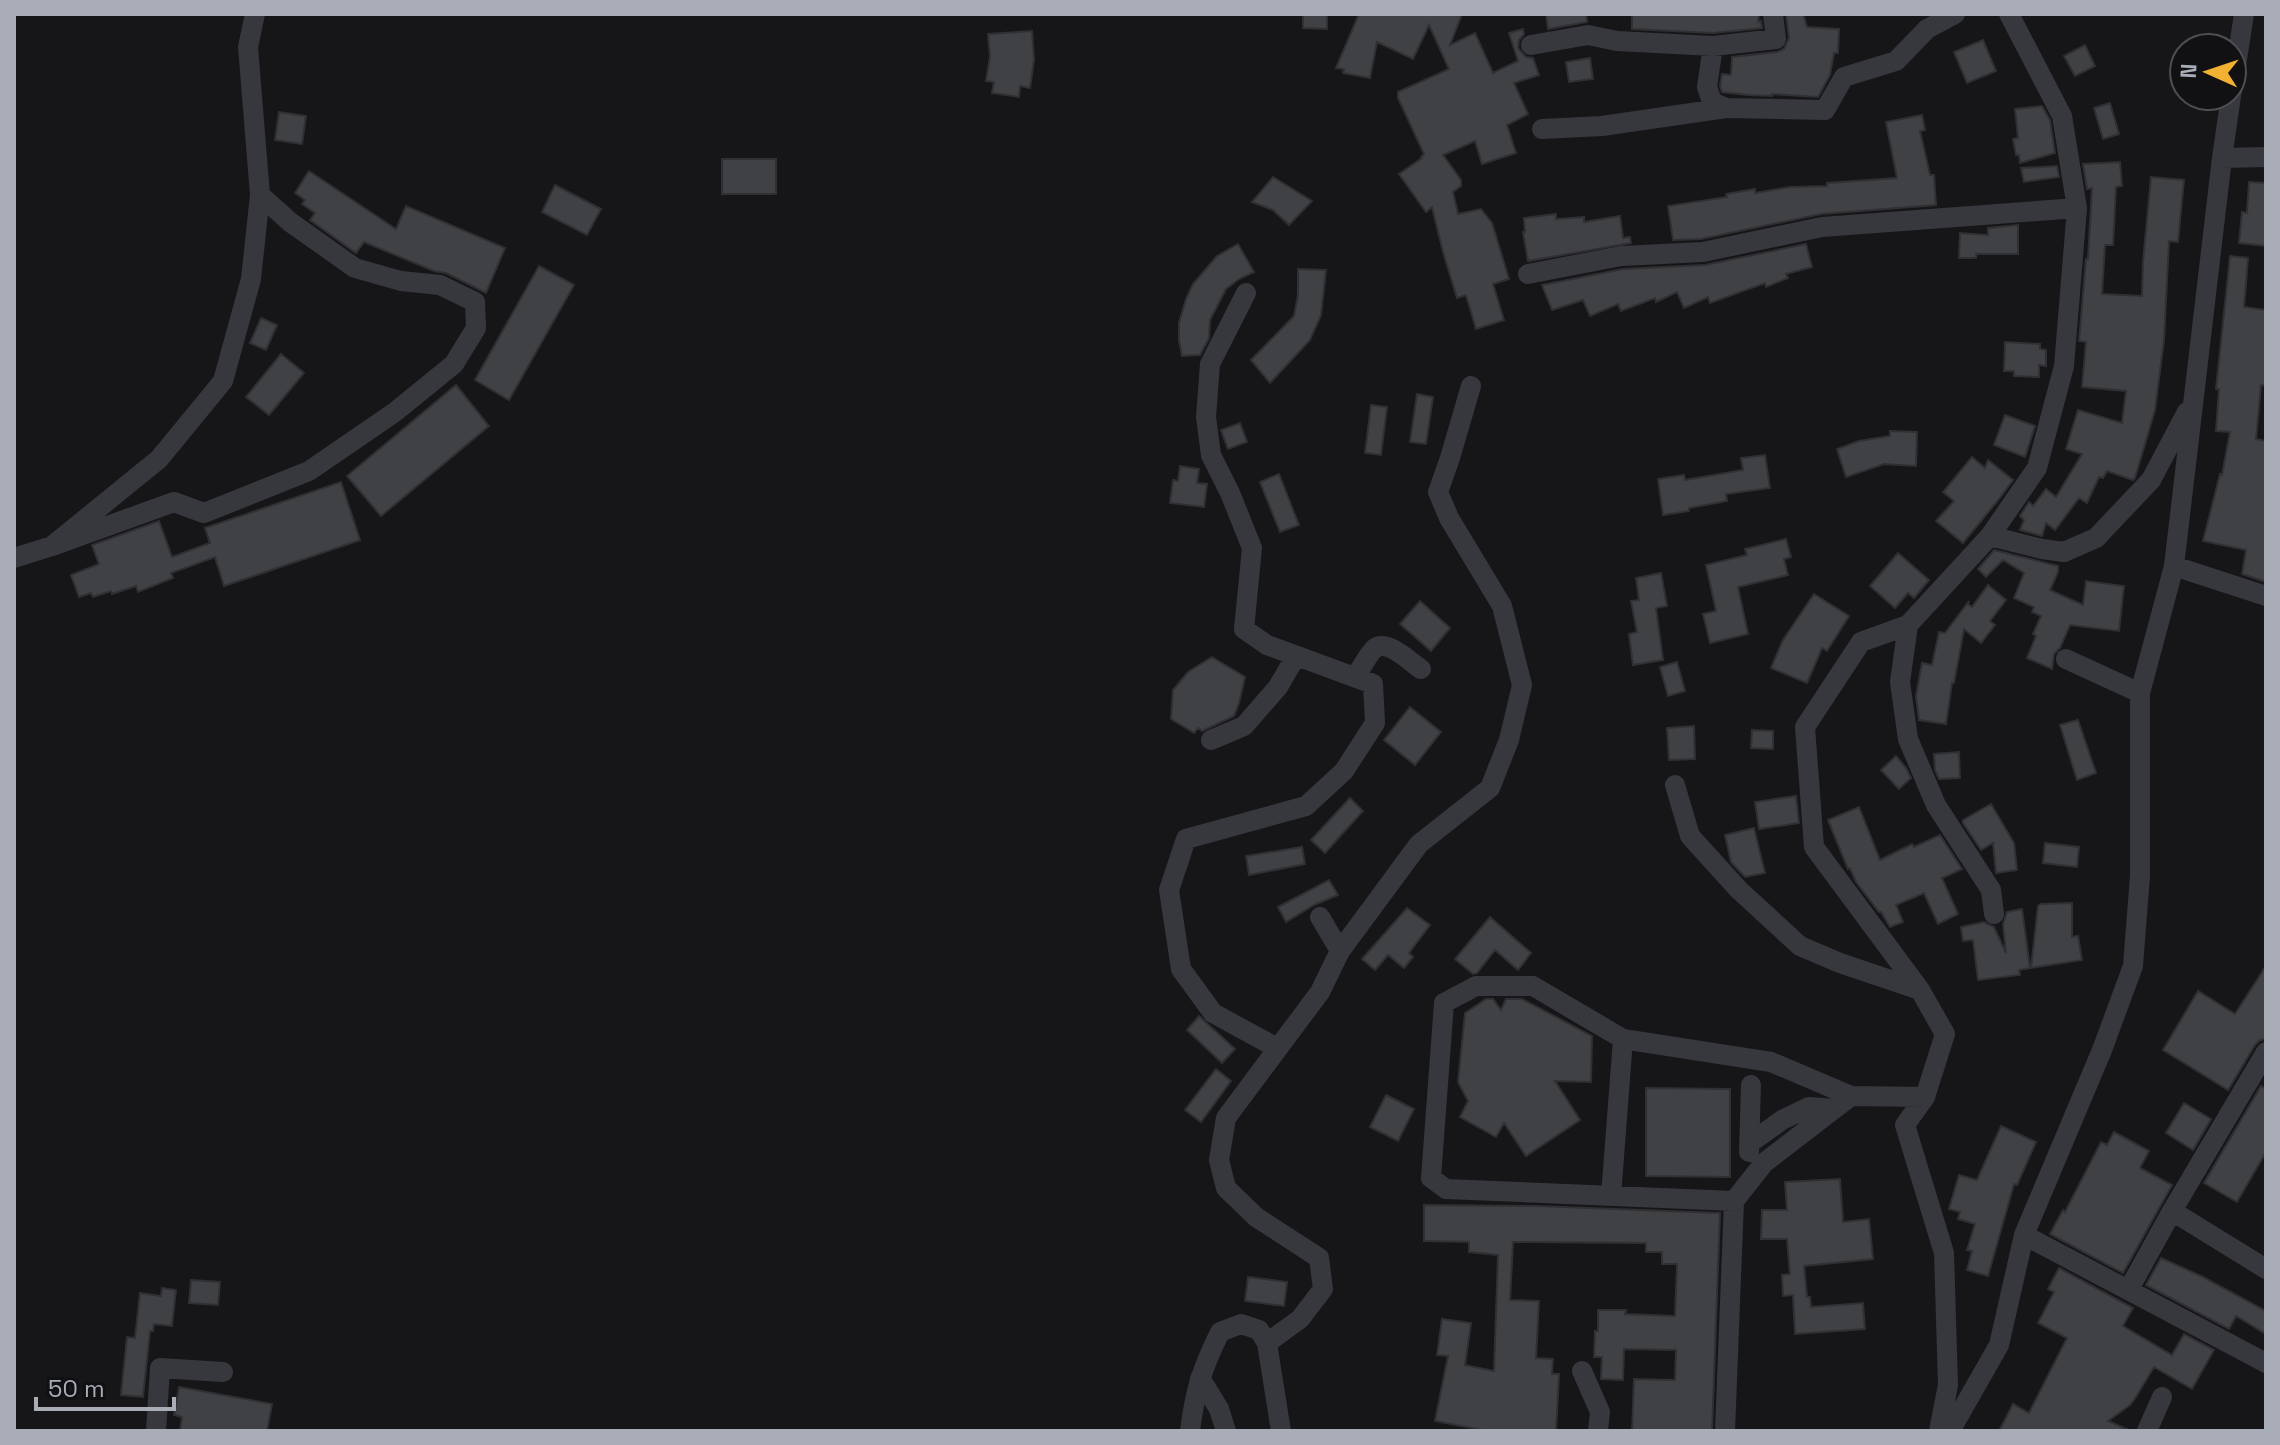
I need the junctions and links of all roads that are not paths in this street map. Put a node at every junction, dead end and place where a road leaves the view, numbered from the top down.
1 (255, 14) edge
2 (1773, 14) edge
3 (1955, 14) edge
4 (2009, 14) edge
5 (1531, 45) dead end
6 (1713, 46) junction
7 (1726, 108) junction
8 (2229, 112) edge
9 (1542, 129) dead end
10 (2266, 157) edge
11 (2222, 158) junction
12 (260, 195) junction
13 (2077, 208) junction
14 (1528, 274) dead end
15 (1246, 293) dead end
16 (1471, 386) dead end
17 (2193, 402) junction
18 (1990, 536) junction
19 (52, 546) junction
20 (14, 558) edge
21 (2174, 566) junction
22 (2266, 596) edge
23 (1908, 625) junction
24 (1296, 656) junction
25 (2066, 659) dead end
26 (1421, 669) dead end
27 (1355, 677) junction
28 (2140, 693) junction
29 (1211, 740) dead end
30 (1675, 785) dead end
31 (1994, 914) dead end
32 (1320, 917) dead end
33 (1340, 951) junction
34 (1920, 990) junction
35 (1623, 1039) junction
36 (1277, 1048) junction
37 (2266, 1052) edge
38 (1751, 1085) dead end
39 (1925, 1097) junction
40 (1842, 1102) junction
41 (1611, 1196) junction
42 (1734, 1201) junction
43 (2172, 1211) junction
44 (2024, 1235) junction
45 (2266, 1269) edge
46 (2129, 1289) junction
47 (1267, 1343) junction
48 (2266, 1363) edge
49 (1582, 1371) dead end
50 (223, 1372) dead end
51 (1200, 1378) junction
52 (2162, 1397) dead end
53 (156, 1431) edge
54 (1190, 1431) edge
55 (1226, 1431) edge
56 (1281, 1431) edge
57 (1598, 1431) edge
58 (1725, 1431) edge
59 (1939, 1431) edge
60 (1950, 1431) edge
61 (2147, 1431) edge

1 - 12 street
2 - 6 street
3 - 7 street
4 - 13 street
5 - 6 street
6 - 7 street
7 - 9 street
8 - 11 street
10 - 11 street
11 - 17 street
12 - 19 street
12 - 19 street
13 - 14 street
13 - 18 street
15 - 24 street
16 - 33 street
17 - 18 street
17 - 21 street
18 - 23 street
19 - 20 street
21 - 22 street
21 - 28 street
23 - 31 street
23 - 34 street
24 - 27 street
24 - 29 street
25 - 28 street
26 - 27 street
27 - 36 street
28 - 44 street
30 - 34 street
32 - 33 street
33 - 36 street
34 - 39 street
35 - 40 street
35 - 41 street
35 - 41 street
36 - 47 street
37 - 43 street
38 - 40 street
39 - 40 street
39 - 59 street
40 - 42 street
41 - 42 street
42 - 58 street
43 - 45 street
43 - 46 street
44 - 46 street
44 - 60 street
46 - 48 street
47 - 51 street
47 - 56 street
49 - 57 street
50 - 53 street
51 - 54 street
51 - 55 street
52 - 61 street

